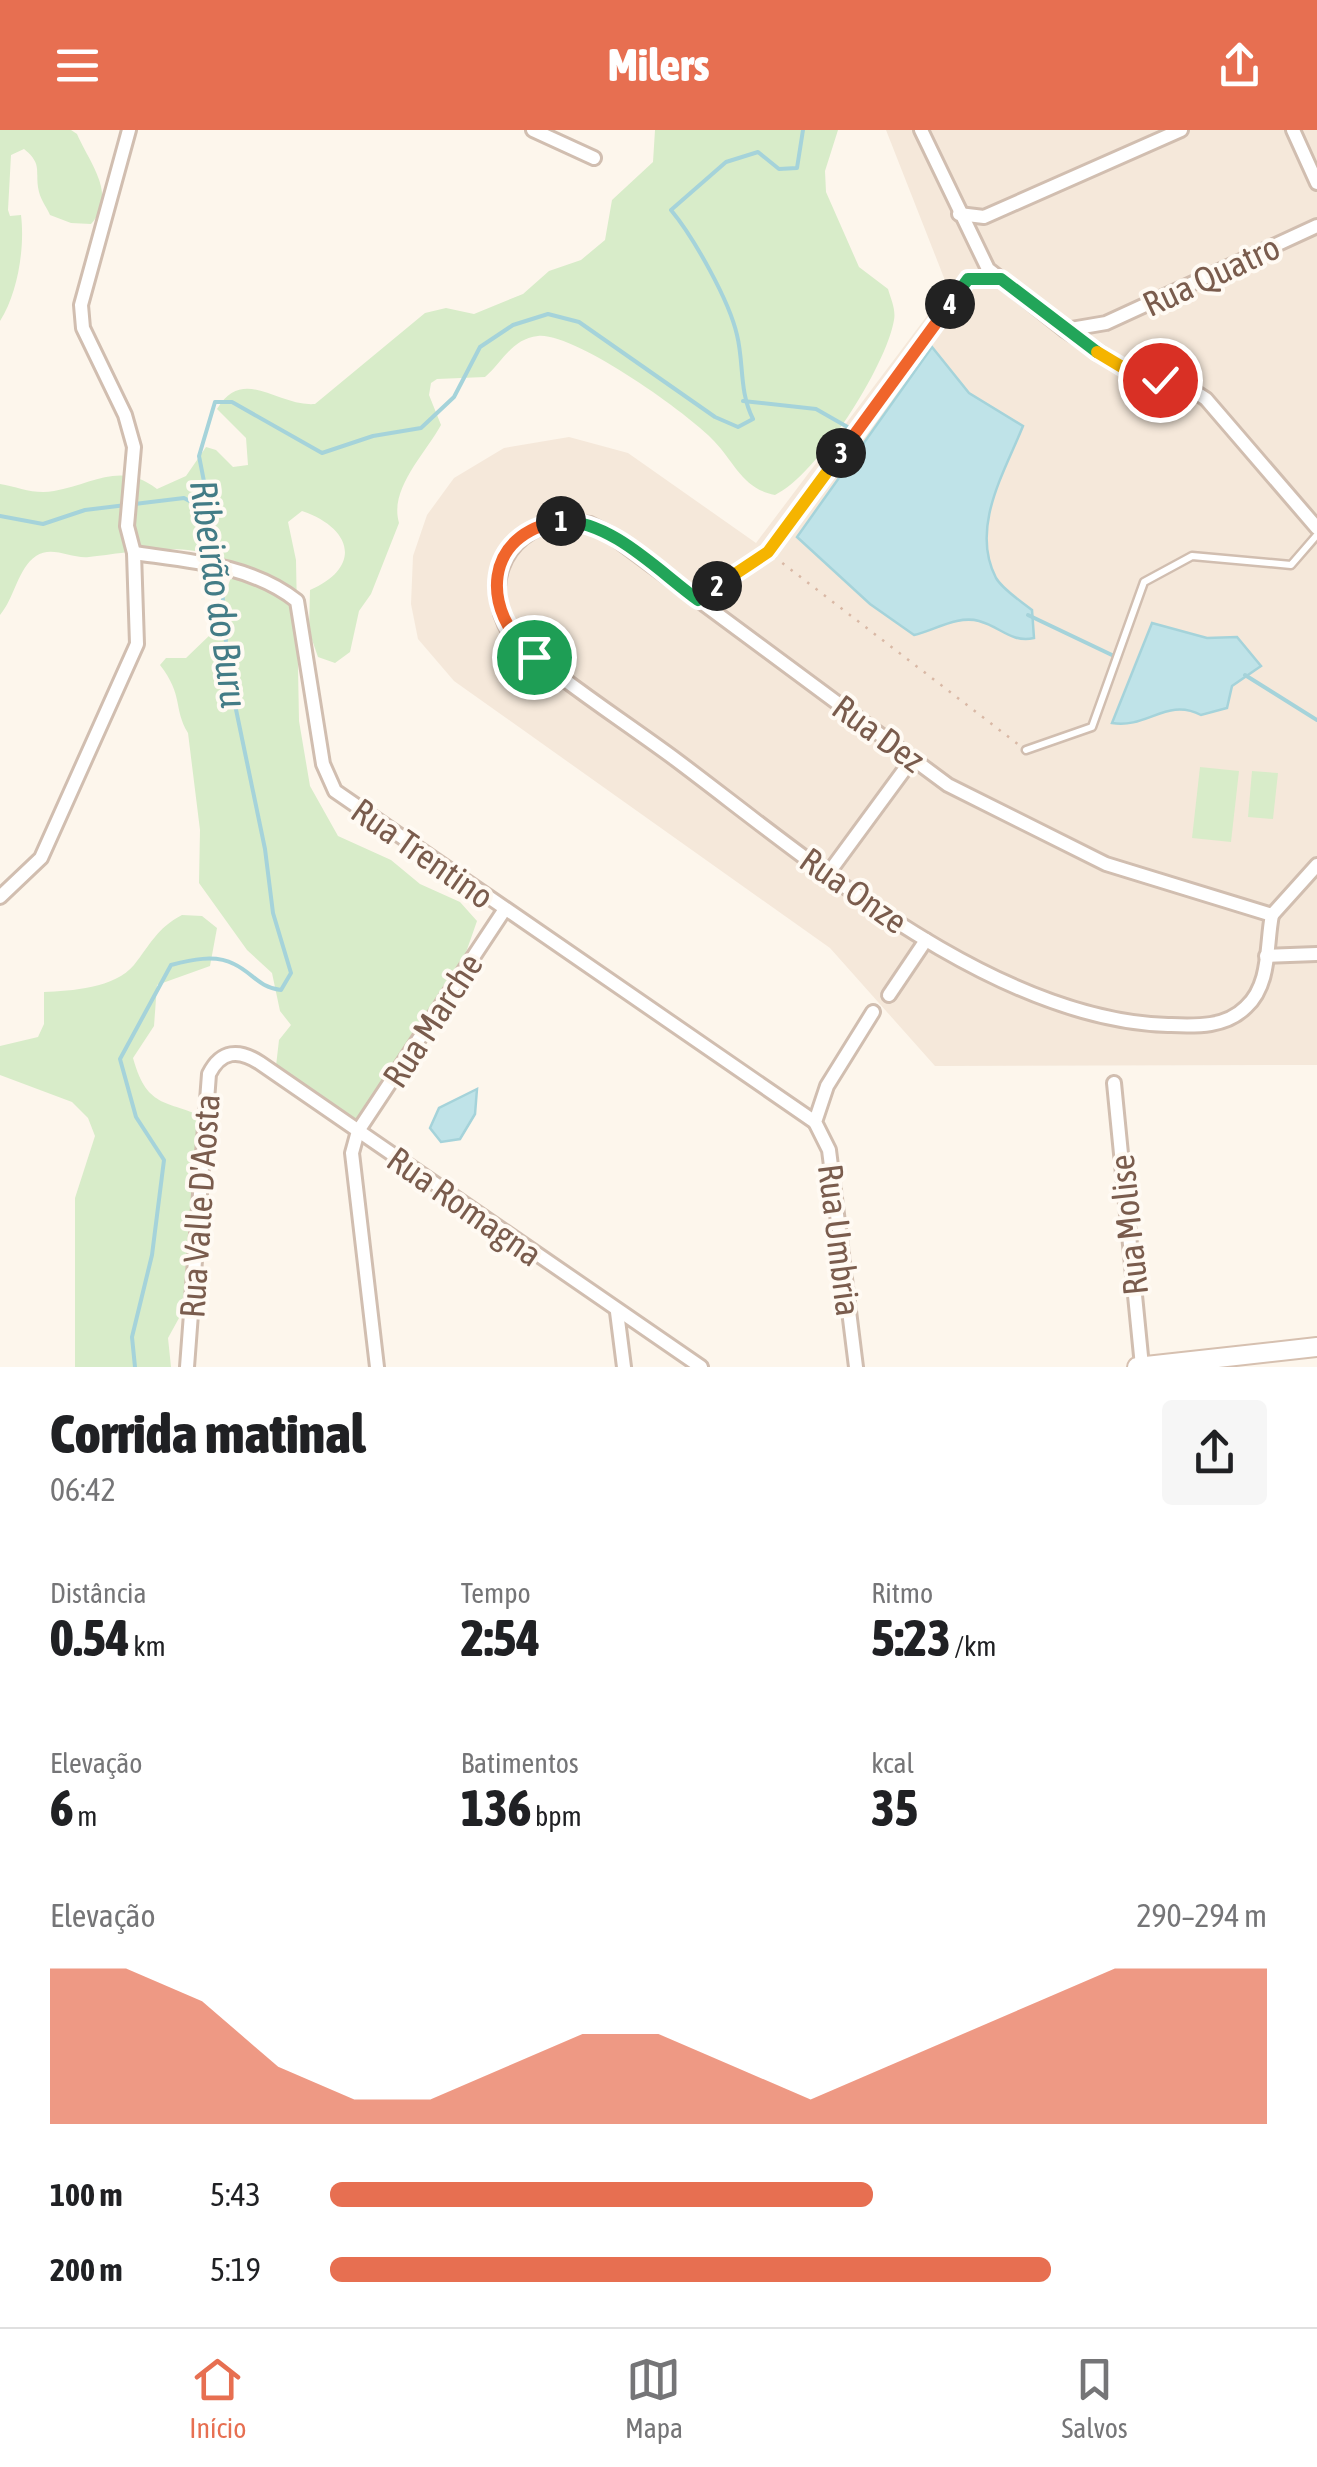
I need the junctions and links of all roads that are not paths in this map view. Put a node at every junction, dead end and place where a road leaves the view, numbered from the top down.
1 (129, 130) edge
2 (532, 130) edge
3 (920, 130) edge
4 (1181, 130) edge
5 (1293, 130) edge
6 (594, 158) dead end
7 (1317, 184) edge
8 (959, 214) junction
9 (984, 217) junction
10 (1317, 226) edge
11 (972, 242) junction
12 (1106, 323) junction
13 (1065, 330) junction
14 (1103, 356) junction
15 (1317, 532) edge
16 (516, 542) joint
17 (134, 553) junction
18 (1026, 750) road end
19 (913, 758) junction
20 (1317, 865) edge
21 (830, 872) junction
22 (0, 897) edge
23 (505, 910) junction
24 (1272, 914) junction
25 (926, 940) junction
26 (1317, 954) edge
27 (1266, 956) junction
28 (889, 996) dead end
29 (873, 1012) dead end
30 (227, 1054) joint
31 (1114, 1083) dead end
32 (815, 1122) junction
33 (358, 1132) junction
34 (617, 1312) junction
35 (1317, 1347) edge
36 (186, 1367) edge
37 (377, 1367) edge
38 (624, 1367) edge
39 (702, 1367) edge
40 (856, 1367) edge
41 (1140, 1367) edge

1 - 17 street
2 - 6 street
3 - 8 street
4 - 9 street
5 - 7 street
8 - 9 street
8 - 11 street
9 - 11 street
10 - 12 street, Rua Quatro
11 - 13 street
12 - 13 street, Rua Quatro
12 - 14 street, Rua Quatro
13 - 14 street
14 - 15 street
15 - 18 lane
16 - 19 street, Rua Dez
16 - 21 street, Rua Onze
17 - 22 street
17 - 23 street, Rua Trentino
19 - 21 street
19 - 24 street, Rua Dez
20 - 24 street
21 - 25 street, Rua Onze
23 - 32 street, Rua Trentino
23 - 33 street, Rua Marche
24 - 27 street, Rua Onze
25 - 27 street, Rua Onze
25 - 28 street
26 - 27 street
29 - 32 street, Rua Umbria
30 - 33 street, Rua Romagna
30 - 36 street, Rua Valle D'Aosta
31 - 41 street, Rua Molise
32 - 40 street, Rua Umbria
33 - 34 street, Rua Romagna
33 - 37 street
34 - 38 street
34 - 39 street, Rua Romagna
35 - 41 street

